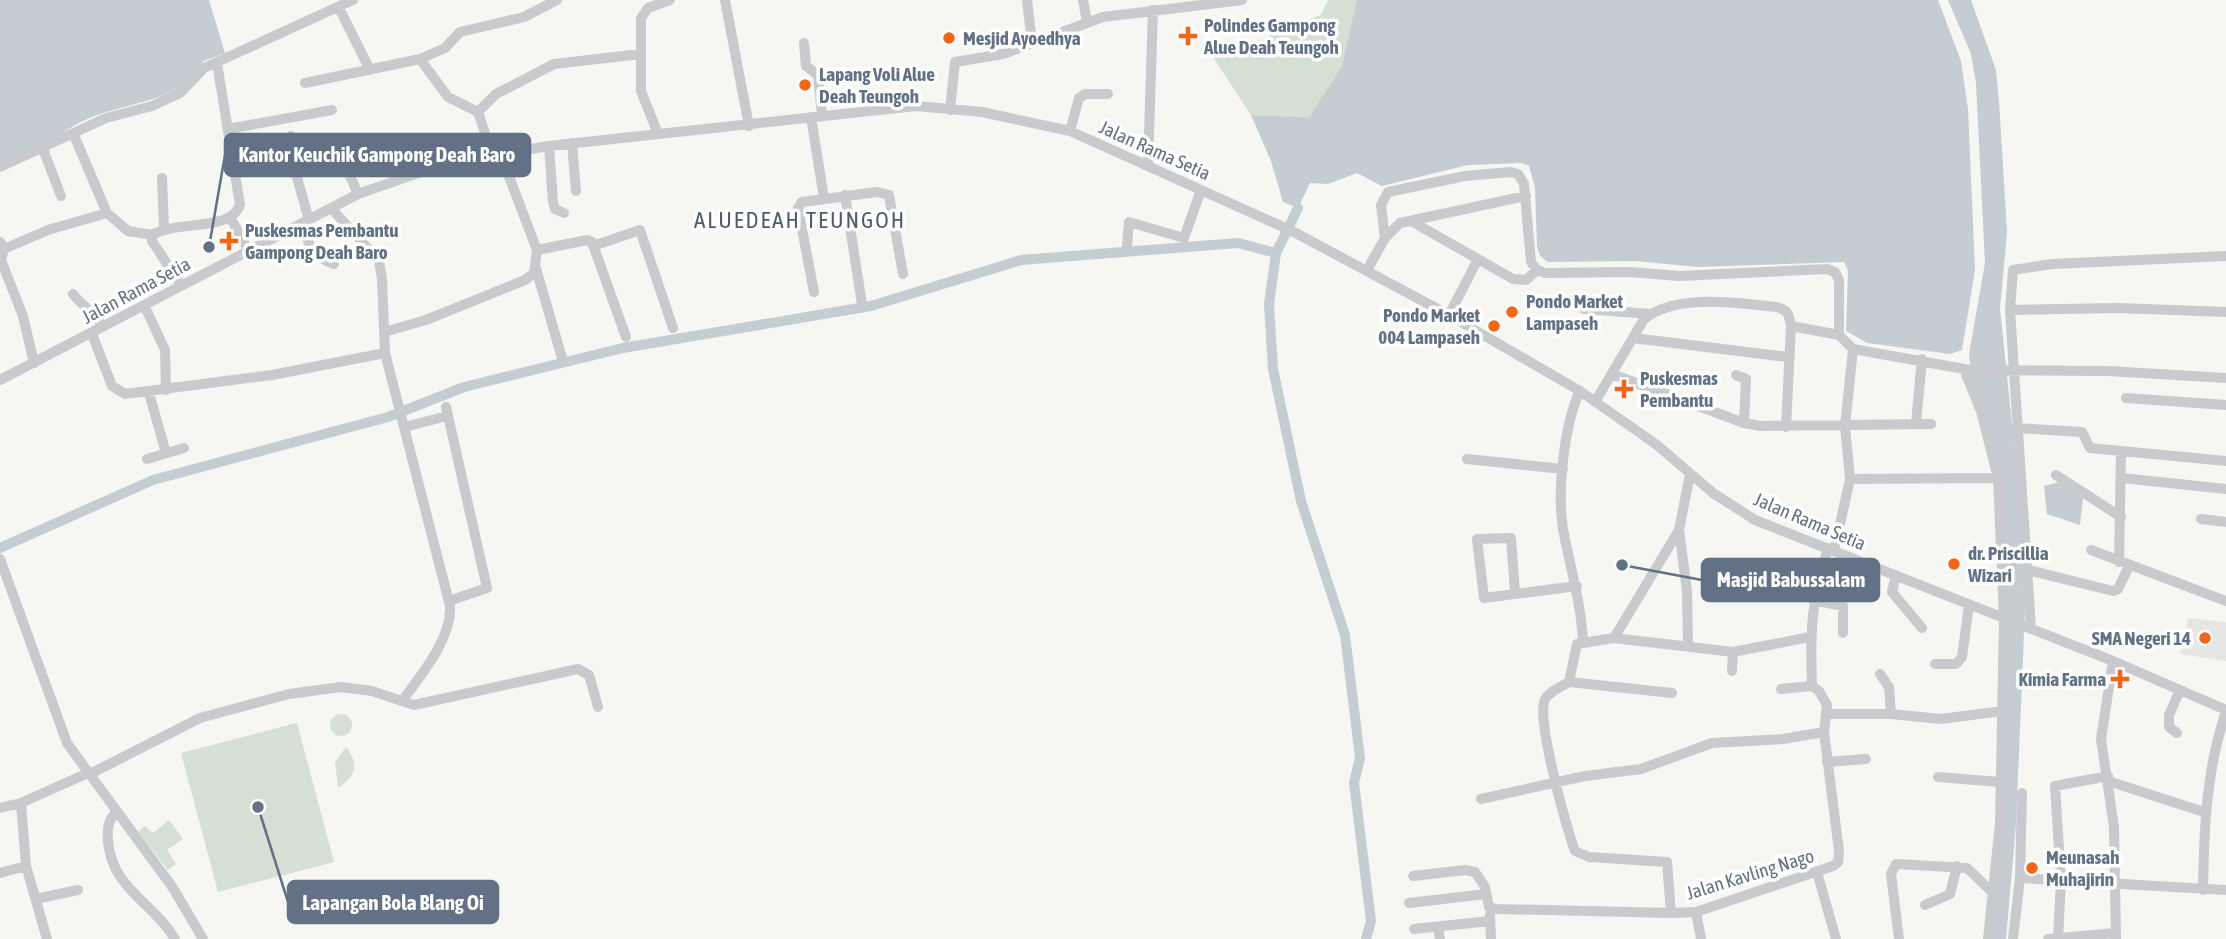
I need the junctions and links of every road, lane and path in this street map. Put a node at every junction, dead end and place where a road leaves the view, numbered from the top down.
1 (353, 0) edge
2 (670, 0) edge
3 (725, 0) edge
4 (730, 0) edge
5 (1027, 0) edge
6 (1083, 0) edge
7 (1242, 0) edge
8 (555, 1) edge
9 (1158, 7) edge
10 (339, 8) junction
11 (1087, 22) junction
12 (804, 43) dead end
13 (1032, 43) junction
14 (641, 54) junction
15 (419, 59) junction
16 (217, 62) junction
17 (370, 70) junction
18 (305, 83) dead end
19 (1108, 94) dead end
20 (332, 110) dead end
21 (950, 110) junction
22 (478, 112) junction
23 (817, 116) junction
24 (749, 126) junction
25 (228, 129) junction
26 (1070, 131) junction
27 (73, 133) junction
28 (658, 134) junction
29 (291, 136) dead end
30 (572, 144) junction
31 (549, 146) junction
32 (43, 149) junction
33 (339, 151) dead end
34 (496, 153) junction
35 (1148, 165) junction
36 (0, 167) edge
37 (162, 178) dead end
38 (1201, 190) junction
39 (576, 191) dead end
40 (358, 194) junction
41 (845, 195) junction
42 (61, 196) dead end
43 (1526, 196) junction
44 (824, 198) junction
45 (331, 208) junction
46 (564, 212) dead end
47 (107, 213) junction
48 (231, 219) junction
49 (1411, 221) junction
50 (305, 222) junction
51 (164, 228) junction
52 (152, 235) junction
53 (1385, 238) junction
54 (2, 246) edge
55 (593, 246) junction
56 (1127, 246) dead end
57 (537, 250) junction
58 (249, 251) junction
59 (2226, 256) edge
60 (1478, 259) junction
61 (0, 260) edge
62 (334, 264) dead end
63 (535, 265) junction
64 (1367, 270) junction
65 (1537, 270) junction
66 (903, 274) dead end
67 (181, 285) junction
68 (814, 292) dead end
69 (73, 294) dead end
70 (862, 304) dead end
71 (144, 305) junction
72 (1584, 309) dead end
73 (2010, 310) junction
74 (2226, 312) edge
75 (1651, 314) junction
76 (1449, 315) junction
77 (1791, 326) junction
78 (103, 327) junction
79 (673, 328) dead end
80 (384, 332) junction
81 (92, 334) junction
82 (1839, 335) junction
83 (626, 337) dead end
84 (1633, 338) junction
85 (1853, 349) junction
86 (385, 353) junction
87 (1787, 357) junction
88 (562, 358) dead end
89 (1922, 359) junction
90 (34, 363) junction
91 (2011, 368) junction
92 (1967, 369) junction
93 (1612, 374) junction
94 (1736, 375) dead end
95 (2226, 378) edge
96 (0, 380) edge
97 (166, 390) junction
98 (1580, 390) junction
99 (149, 393) junction
100 (2126, 398) dead end
101 (1595, 402) junction
102 (2226, 405) edge
103 (404, 423) junction
104 (1744, 423) junction
105 (1916, 423) junction
106 (1931, 424) dead end
107 (1845, 426) junction
108 (1786, 427) junction
109 (2016, 428) junction
110 (184, 448) dead end
111 (2121, 452) junction
112 (166, 453) junction
113 (146, 458) dead end
114 (1467, 459) dead end
115 (2226, 461) edge
116 (1563, 469) junction
117 (1690, 474) junction
118 (2056, 475) dead end
119 (1998, 478) junction
120 (2122, 478) junction
121 (1850, 479) junction
122 (2226, 489) edge
123 (2121, 517) junction
124 (2201, 519) dead end
125 (2226, 522) edge
126 (1679, 530) junction
127 (1831, 550) junction
128 (2091, 550) dead end
129 (0, 559) edge
130 (2124, 564) junction
131 (2028, 570) junction
132 (1896, 575) junction
133 (1577, 586) junction
134 (1516, 593) junction
135 (1813, 600) junction
136 (449, 601) junction
137 (2226, 601) edge
138 (1969, 605) junction
139 (2005, 618) junction
140 (1922, 628) dead end
141 (2030, 628) junction
142 (1843, 633) dead end
143 (1810, 637) junction
144 (1614, 638) junction
145 (1583, 641) junction
146 (1689, 645) junction
147 (1733, 652) junction
148 (2113, 661) junction
149 (1935, 664) dead end
150 (1732, 671) dead end
151 (1880, 674) dead end
152 (1569, 682) junction
153 (1812, 686) junction
154 (1781, 689) dead end
155 (2180, 690) junction
156 (1672, 692) dead end
157 (402, 701) junction
158 (598, 707) dead end
159 (2002, 711) junction
160 (2226, 711) edge
161 (1827, 714) junction
162 (1891, 714) junction
163 (1824, 732) junction
164 (2177, 733) dead end
165 (1866, 759) dead end
166 (1827, 761) junction
167 (89, 774) junction
168 (1938, 776) dead end
169 (2108, 779) junction
170 (2000, 782) junction
171 (1558, 783) junction
172 (2022, 793) dead end
173 (1481, 799) dead end
174 (21, 803) junction
175 (0, 808) edge
176 (117, 811) junction
177 (2204, 812) junction
178 (26, 866) junction
179 (1957, 866) junction
180 (1817, 872) junction
181 (0, 873) edge
182 (1413, 876) dead end
183 (2020, 878) junction
184 (2061, 880) junction
185 (2114, 885) junction
186 (78, 890) dead end
187 (2203, 890) junction
188 (2226, 890) edge
189 (1993, 893) junction
190 (1486, 894) junction
191 (36, 899) junction
192 (1409, 903) dead end
193 (1925, 905) dead end
194 (1489, 907) junction
195 (1696, 912) junction
196 (1671, 913) junction
197 (1490, 921) junction
198 (1438, 927) junction
199 (1414, 929) dead end
200 (2116, 936) edge
201 (2092, 938) edge
202 (47, 939) edge
203 (175, 939) edge
204 (203, 939) edge
205 (1440, 939) edge
206 (1491, 939) edge
207 (1701, 939) edge
208 (1836, 939) edge
209 (1899, 939) edge
210 (1987, 939) edge
211 (2012, 939) edge
212 (2048, 939) edge
213 (2058, 939) edge

1 - 10 street
2 - 14 street
3 - 4 street
3 - 24 street
5 - 13 street
6 - 11 street
7 - 9 street
8 - 15 street
9 - 11 street
9 - 35 street
10 - 16 street
10 - 17 street
11 - 13 street
12 - 23 street
13 - 21 street
14 - 22 street
14 - 28 street
15 - 17 street
15 - 22 street
16 - 25 street
16 - 27 street
17 - 18 street
19 - 26 street
20 - 25 street
21 - 23 street, Jalan Rama Setia
21 - 26 street, Jalan Rama Setia
22 - 34 street
23 - 24 street, Jalan Rama Setia
23 - 44 street
24 - 28 street, Jalan Rama Setia
25 - 48 street
26 - 35 street, Jalan Rama Setia
27 - 32 street
27 - 47 street
28 - 30 street, Jalan Rama Setia
29 - 50 street
30 - 31 street, Jalan Rama Setia
30 - 39 street
31 - 34 street, Jalan Rama Setia
31 - 46 street
32 - 36 street
32 - 42 street
33 - 40 street
34 - 40 street, Jalan Rama Setia
34 - 57 street
35 - 38 street, Jalan Rama Setia
37 - 51 street
38 - 56 street
38 - 64 street, Jalan Rama Setia
40 - 45 street, Jalan Rama Setia
41 - 44 street
41 - 66 street
41 - 70 street
43 - 49 street
43 - 53 street
43 - 65 street
44 - 68 street
45 - 50 street, Jalan Rama Setia
45 - 80 street
47 - 52 street
47 - 54 street
48 - 51 street
48 - 58 street
49 - 53 street
49 - 60 street
50 - 58 street, Jalan Rama Setia
50 - 62 street
51 - 52 street
52 - 67 street
53 - 64 street
54 - 61 street
55 - 57 street
55 - 79 street
55 - 83 street
57 - 63 street
58 - 67 street, Jalan Rama Setia
59 - 73 street
60 - 65 street
60 - 76 street
61 - 90 street
63 - 80 street
63 - 88 street
64 - 76 street, Jalan Rama Setia
65 - 82 street
67 - 71 street, Jalan Rama Setia
69 - 78 street
71 - 78 street, Jalan Rama Setia
71 - 97 street
72 - 75 street
73 - 74 street
73 - 91 street
75 - 77 street
75 - 84 street
76 - 98 street, Jalan Rama Setia
77 - 82 street
77 - 87 street
78 - 81 street, Jalan Rama Setia
80 - 86 street
81 - 90 street, Jalan Rama Setia
81 - 99 street
82 - 85 street
84 - 87 street
84 - 93 street
85 - 89 street
85 - 107 street
86 - 97 street
86 - 103 street
87 - 108 street
89 - 92 street
89 - 105 street
90 - 96 street, Jalan Rama Setia
91 - 92 street
91 - 95 street
91 - 109 street
92 - 119 street
93 - 101 street
93 - 104 street
94 - 104 street
97 - 99 street
98 - 101 street, Jalan Rama Setia
98 - 116 street
99 - 112 street
100 - 102 street
101 - 117 street, Jalan Rama Setia
103 - 136 street
103 - 136 street
104 - 108 street
105 - 106 street
105 - 107 street
107 - 108 street
107 - 121 street
109 - 111 street
109 - 131 street
110 - 112 street
111 - 115 street
111 - 120 street
112 - 113 street
114 - 116 street
116 - 133 street
117 - 126 street
117 - 127 street, Jalan Rama Setia
118 - 123 street
119 - 121 street
119 - 139 street
120 - 122 street
120 - 123 street
121 - 127 street
123 - 130 street
124 - 125 street
126 - 144 street
126 - 146 street
127 - 132 street, Jalan Rama Setia
127 - 135 street
128 - 130 street
129 - 167 street
130 - 131 street
130 - 137 street
131 - 141 street
132 - 138 street, Jalan Rama Setia
132 - 140 street
133 - 134 street
133 - 145 street
134 - 134 street
135 - 142 street
135 - 143 street
136 - 157 street
138 - 139 street, Jalan Rama Setia
138 - 149 street
139 - 141 street, Jalan Rama Setia
139 - 159 street
141 - 148 street, Jalan Rama Setia
143 - 147 street
143 - 153 street
144 - 145 street
144 - 146 street
145 - 152 street
146 - 147 street
147 - 150 street
148 - 155 street, Jalan Rama Setia
148 - 169 street
151 - 162 street
152 - 156 street
152 - 171 street
153 - 154 street
153 - 161 street
155 - 160 street, Jalan Rama Setia
155 - 164 street
157 - 158 street
157 - 167 street
159 - 162 street
159 - 170 street
160 - 177 street
161 - 162 street
161 - 163 street, Jalan Kavling Nago
163 - 166 street, Jalan Kavling Nago
163 - 171 street
165 - 166 street
166 - 180 street, Jalan Kavling Nago
167 - 174 street
167 - 176 street
168 - 170 street
169 - 177 street
169 - 184 street
169 - 185 street
170 - 189 street
171 - 173 street
171 - 196 street
172 - 183 street
174 - 175 street
174 - 178 street
176 - 203 street
176 - 204 street
177 - 187 street
178 - 181 street
178 - 191 street
179 - 189 street
179 - 193 street
179 - 209 street
180 - 195 street, Jalan Kavling Nago
180 - 208 street
182 - 190 street
183 - 184 street
183 - 211 street
184 - 185 street
184 - 213 street
185 - 187 street
185 - 200 street
186 - 191 street
187 - 188 street
189 - 210 street
190 - 192 street
190 - 194 street
191 - 202 street
194 - 196 street, Jalan Kavling Nago
194 - 197 street
195 - 196 street, Jalan Kavling Nago
195 - 207 street
197 - 198 street
197 - 206 street
198 - 199 street
198 - 205 street
200 - 201 street
201 - 213 street
212 - 213 street

